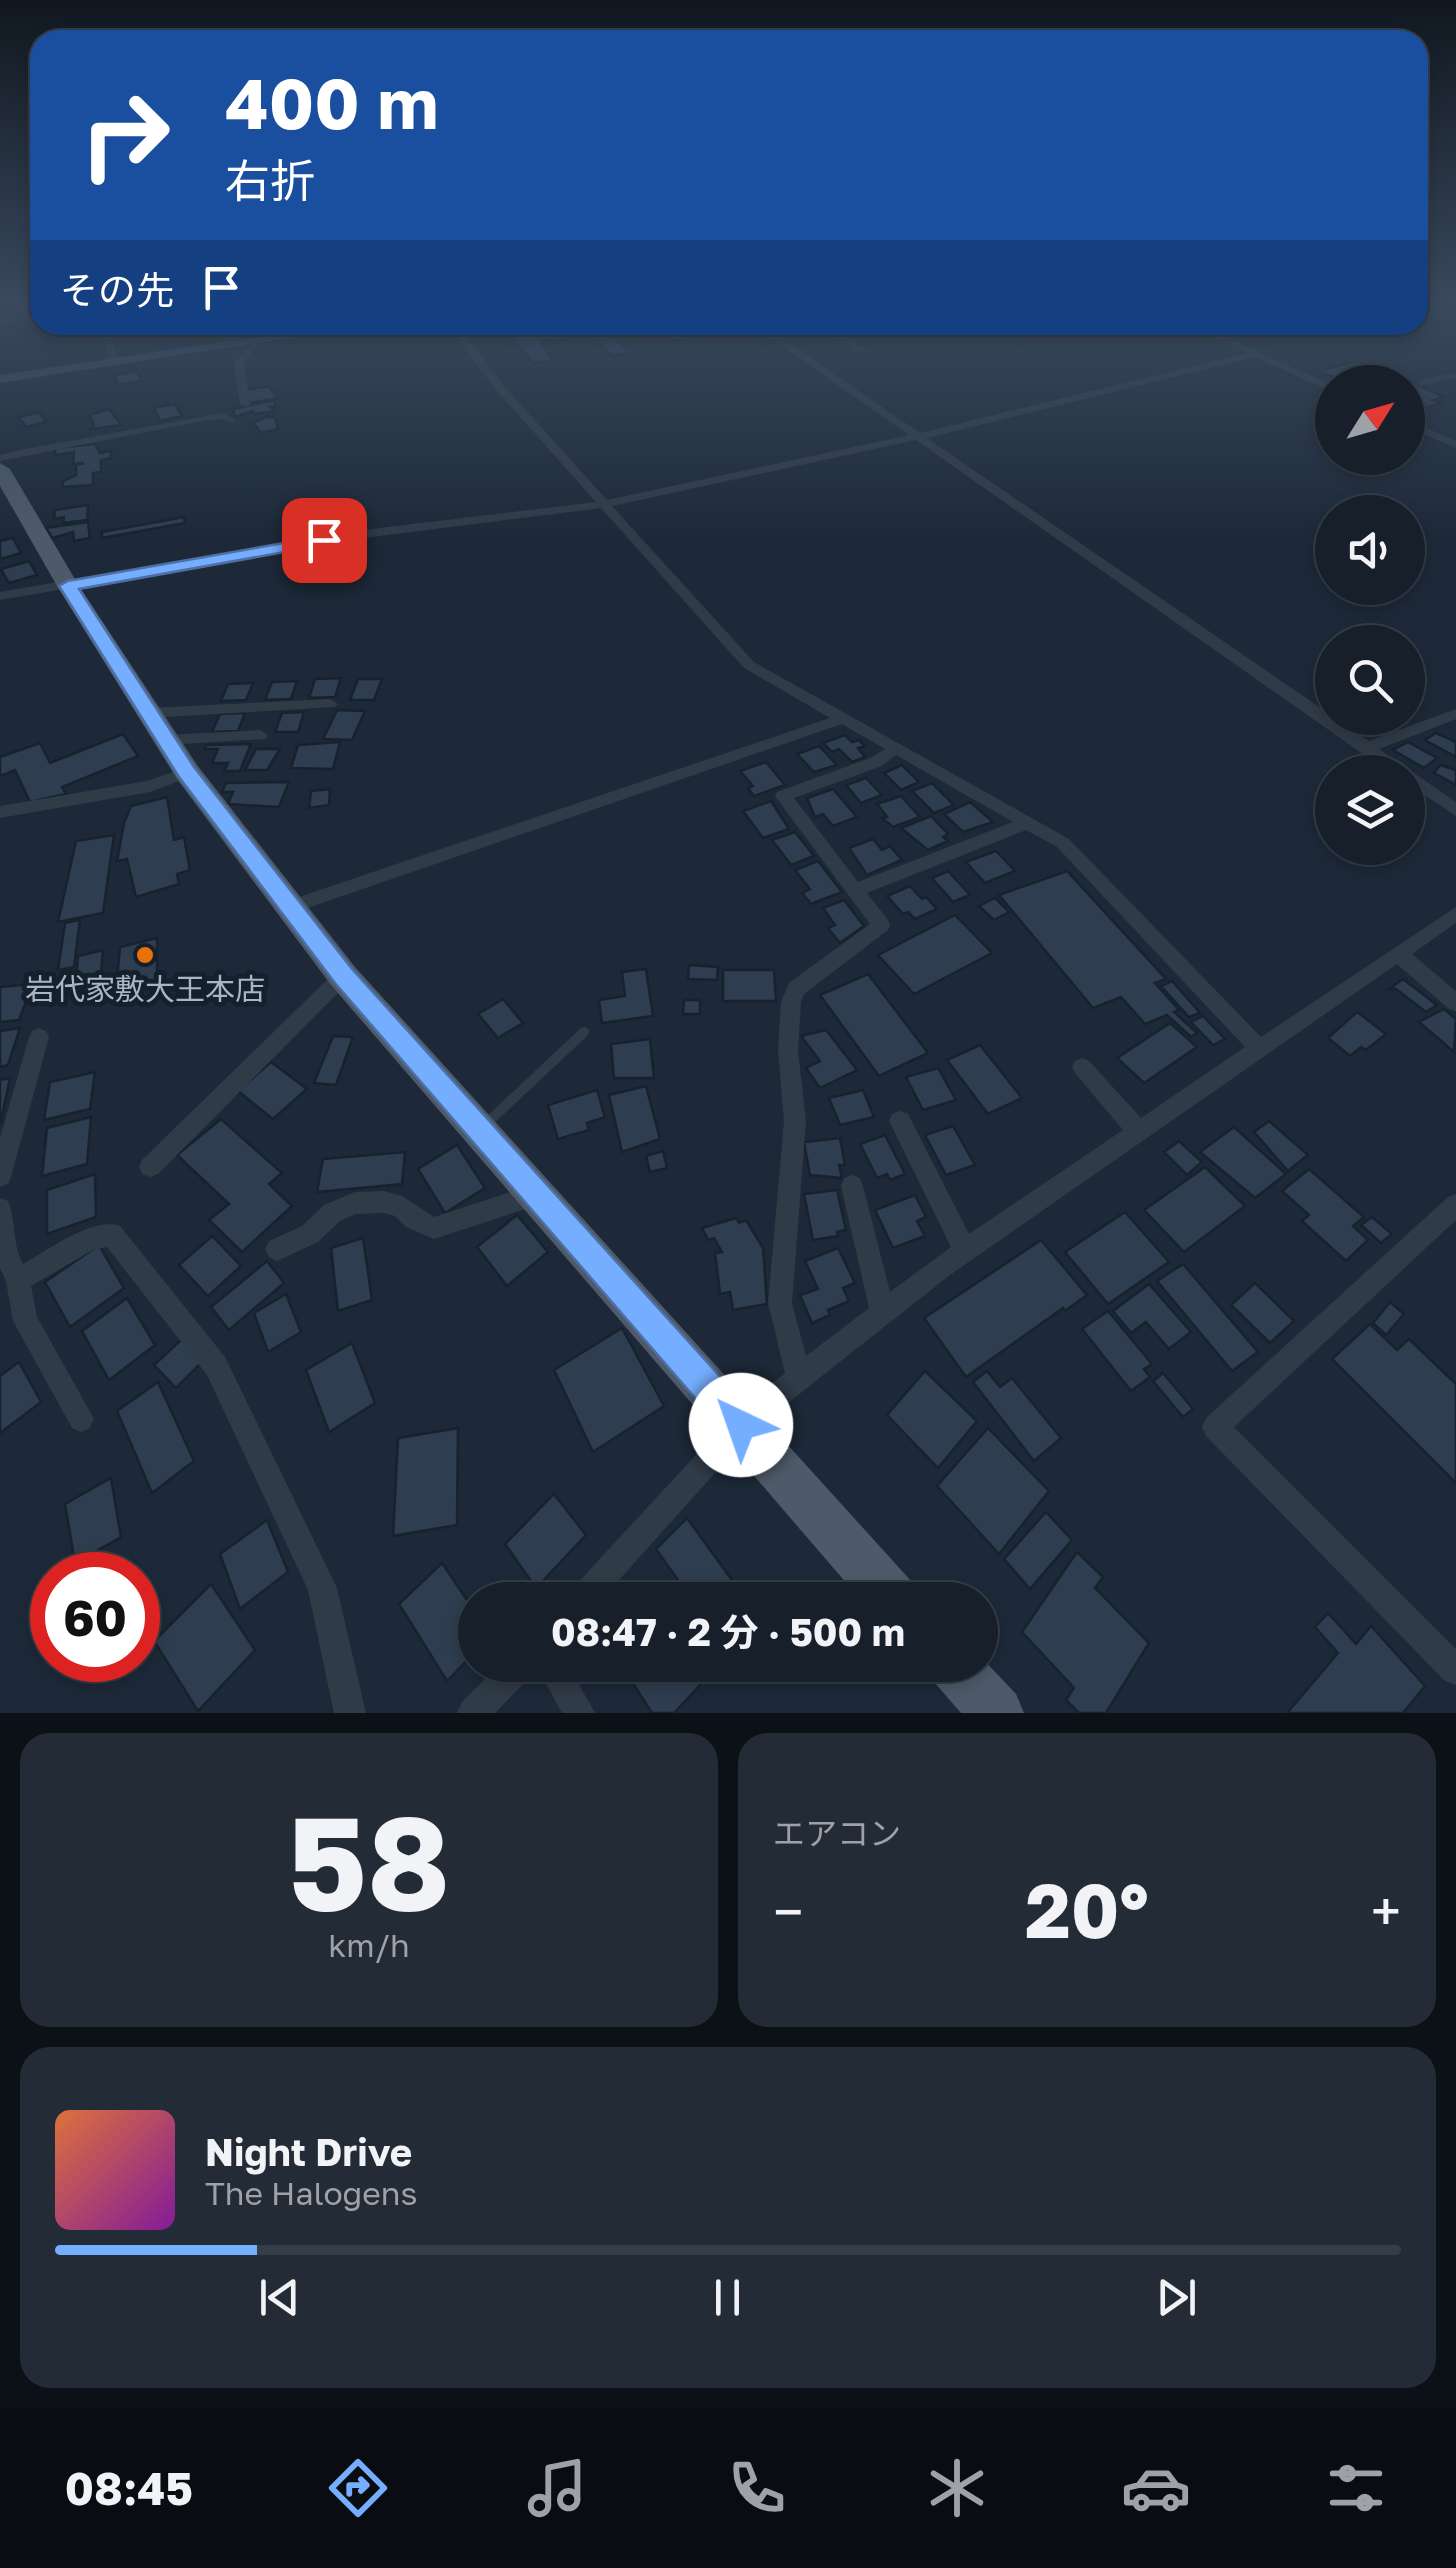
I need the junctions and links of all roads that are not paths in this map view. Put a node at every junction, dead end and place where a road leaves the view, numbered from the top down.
1 (242, 381) edge
2 (496, 381) edge
3 (839, 381) edge
4 (1145, 381) edge
5 (245, 404) dead end
6 (230, 420) dead end
7 (1425, 431) edge
8 (918, 436) junction
9 (1456, 445) edge
10 (3, 478) edge
11 (604, 504) junction
12 (68, 586) junction
13 (0, 596) edge
14 (330, 704) dead end
15 (1456, 714) edge
16 (842, 719) junction
17 (1434, 722) junction
18 (157, 726) junction
19 (1456, 733) edge
20 (260, 736) dead end
21 (1366, 748) junction
22 (895, 749) junction
23 (1376, 755) edge
24 (187, 772) junction
25 (1425, 788) edge
26 (1456, 810) edge
27 (0, 812) edge
28 (1028, 822) junction
29 (854, 890) junction
30 (292, 906) junction
31 (1456, 914) edge
32 (1398, 954) junction
33 (344, 976) junction
34 (1456, 1003) edge
35 (584, 1032) dead end
36 (39, 1037) dead end
37 (1260, 1049) junction
38 (1082, 1067) dead end
39 (900, 1121) dead end
40 (480, 1130) junction
41 (1139, 1132) junction
42 (150, 1167) dead end
43 (0, 1177) edge
44 (852, 1186) dead end
45 (534, 1195) junction
46 (1456, 1205) edge
47 (0, 1209) edge
48 (277, 1249) dead end
49 (965, 1252) junction
50 (18, 1280) junction
51 (884, 1313) junction
52 (798, 1378) junction
53 (81, 1418) dead end
54 (741, 1425) junction
55 (597, 1582) edge
56 (878, 1582) edge
57 (1456, 1670) edge
58 (503, 1682) edge
59 (561, 1682) edge
60 (969, 1682) edge
61 (350, 1713) edge
62 (473, 1713) edge
63 (579, 1713) edge
64 (997, 1713) edge

1 - 5 street
2 - 11 street
3 - 8 street
4 - 8 street
6 - 10 street
7 - 9 street
8 - 11 street
8 - 21 street
10 - 12 main road
11 - 12 street
11 - 16 street
12 - 13 street
12 - 18 main road
14 - 18 street
15 - 17 street
16 - 22 street
16 - 30 street
17 - 19 street
17 - 21 street
18 - 20 street
18 - 24 main road
21 - 23 street
22 - 28 street
22 - 29 street
24 - 27 street
24 - 30 main road
25 - 26 street
28 - 29 street
28 - 37 street
29 - 52 street
30 - 33 main road
31 - 32 street
32 - 34 street
32 - 37 street
33 - 40 main road
33 - 42 street
35 - 40 lane
36 - 43 street
37 - 41 street
38 - 41 street
39 - 49 street
40 - 45 main road
41 - 49 street
44 - 51 street
45 - 48 street
45 - 54 main road
46 - 57 street
47 - 50 street
49 - 51 street
50 - 53 street
50 - 61 street
51 - 52 street
52 - 54 street
54 - 55 street
54 - 56 main road
58 - 62 street
59 - 63 street
60 - 64 main road

